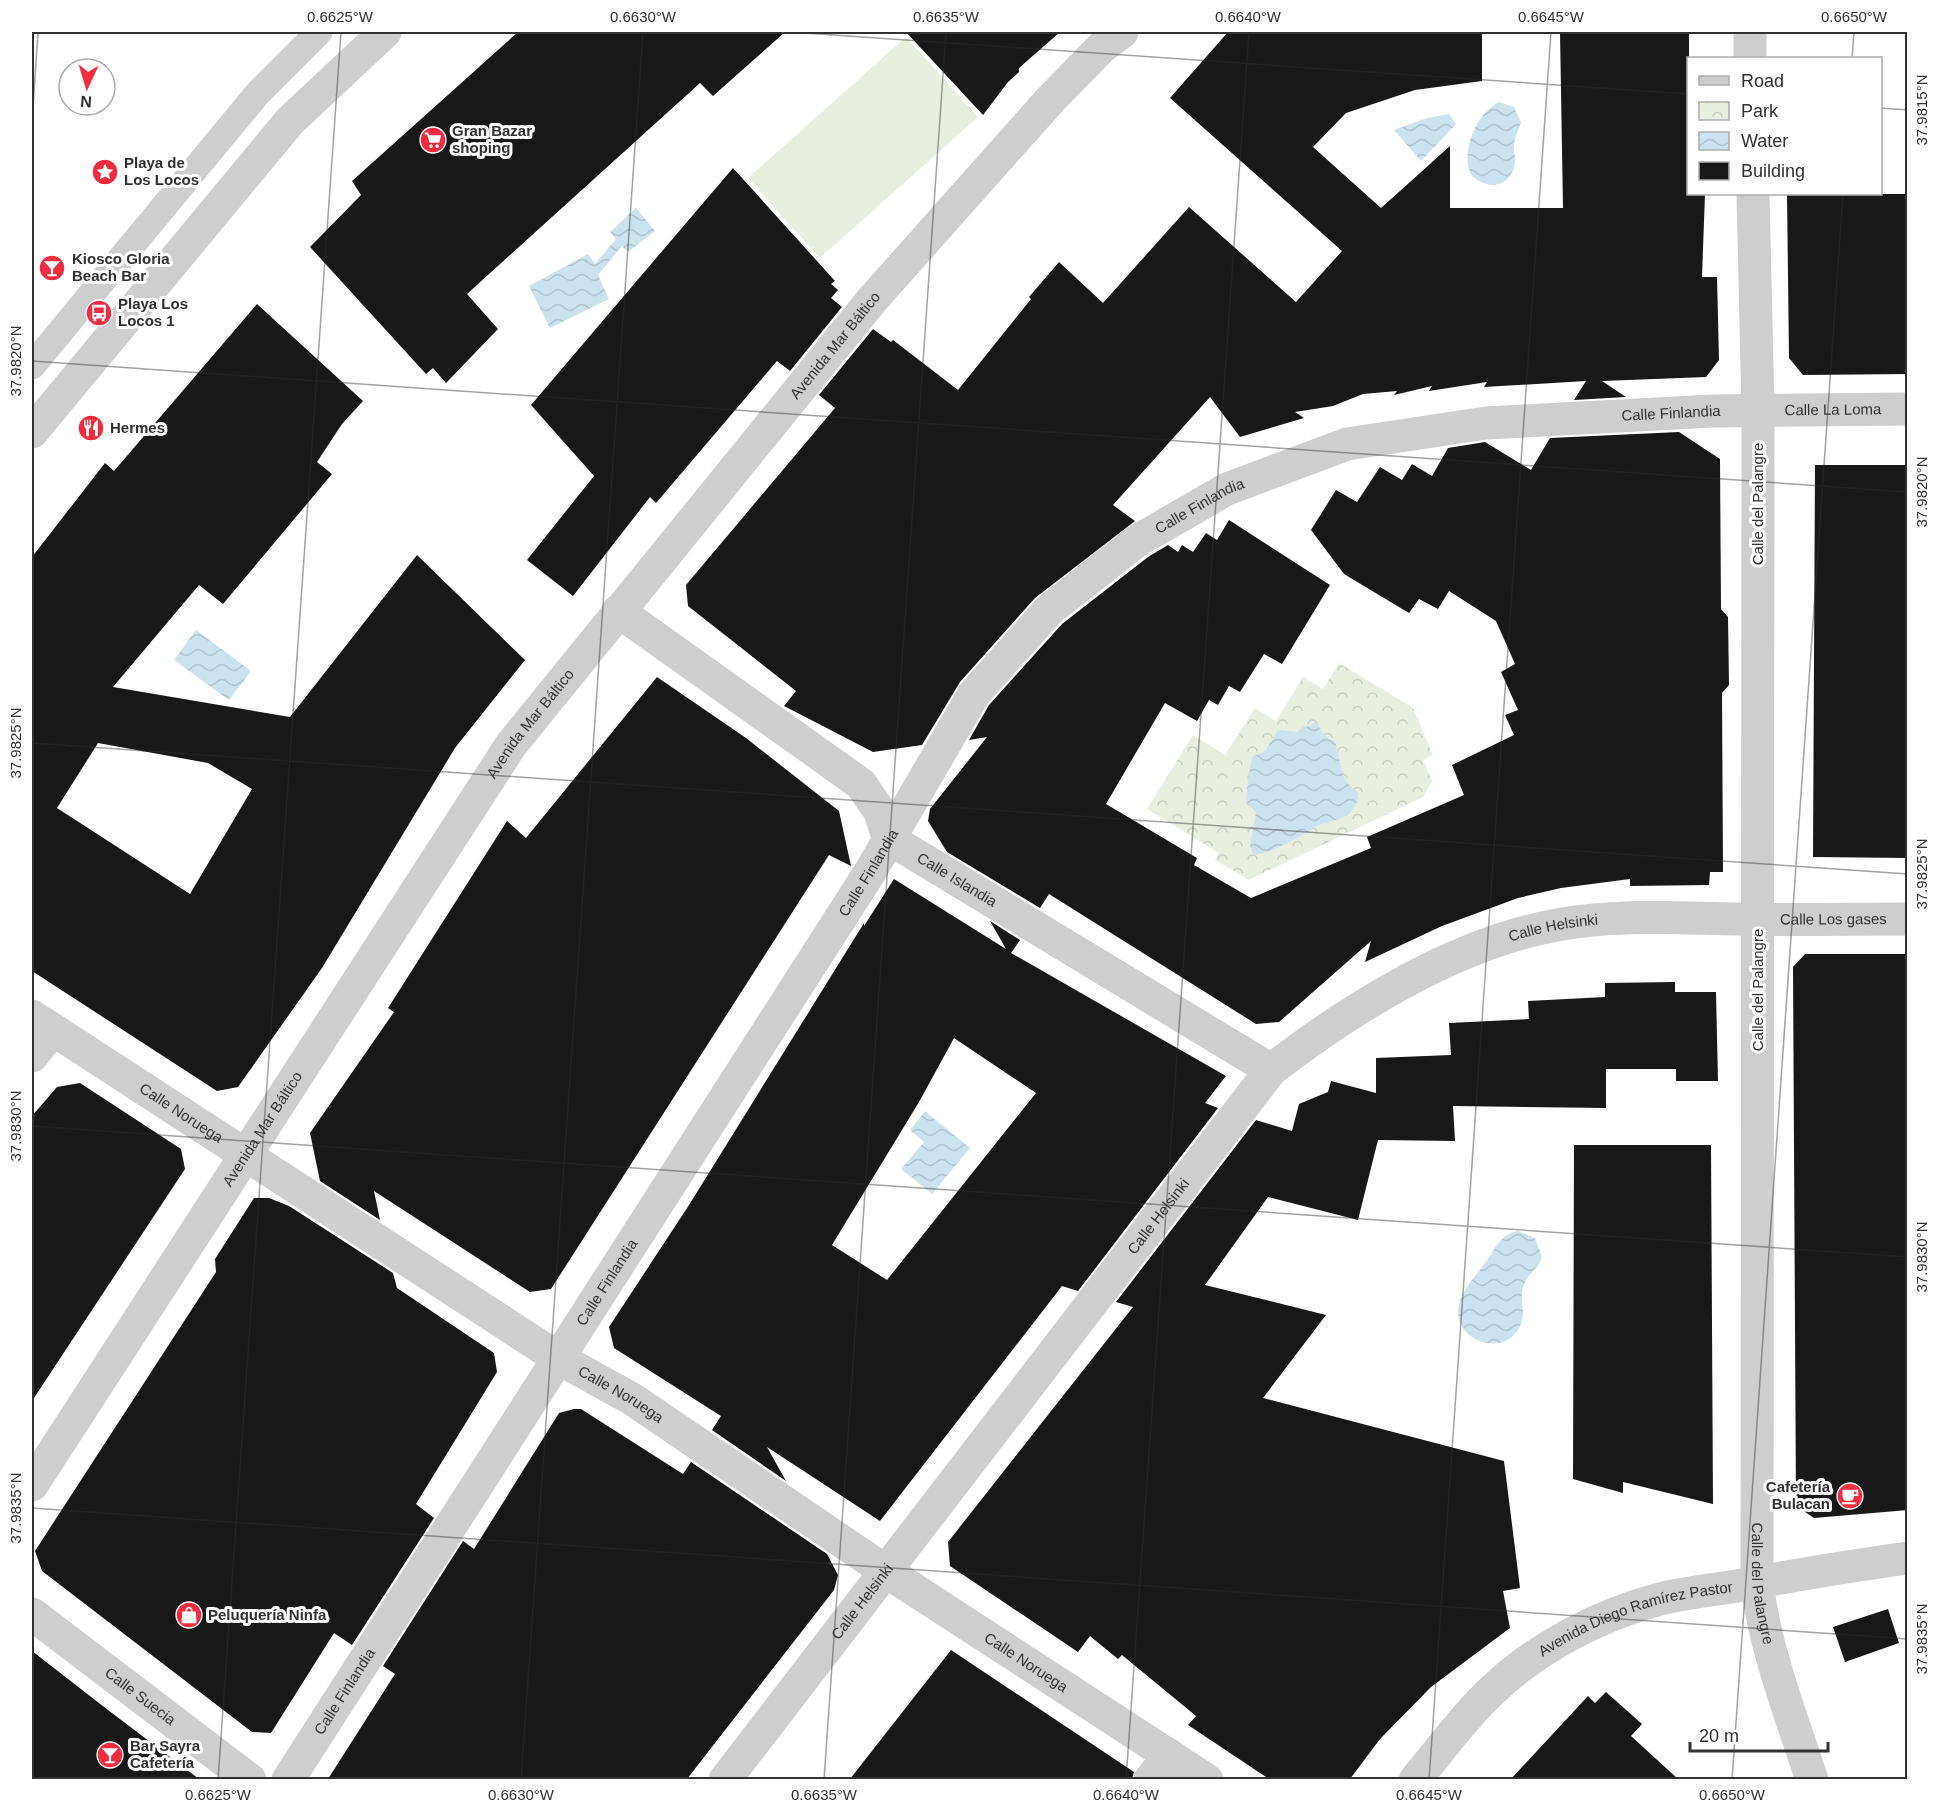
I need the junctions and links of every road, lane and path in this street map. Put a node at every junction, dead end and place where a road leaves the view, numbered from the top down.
1 (319, 32) edge
2 (385, 32) edge
3 (1122, 32) edge
4 (1750, 32) edge
5 (1750, 57) edge
6 (1753, 195) edge
7 (32, 366) edge
8 (1908, 409) edge
9 (1758, 410) junction
10 (32, 432) edge
11 (618, 611) junction
12 (888, 838) junction
13 (1758, 919) junction
14 (1908, 919) edge
15 (42, 1023) edge
16 (32, 1056) edge
17 (1271, 1070) junction
18 (246, 1157) junction
19 (558, 1358) junction
20 (32, 1485) edge
21 (1908, 1558) edge
22 (887, 1572) junction
23 (1757, 1583) junction
24 (32, 1614) edge
25 (1160, 1767) edge
26 (250, 1779) edge
27 (288, 1779) edge
28 (725, 1779) edge
29 (1207, 1779) edge
30 (1415, 1779) edge
31 (1812, 1779) edge

1 - 7 street
2 - 10 street
3 - 11 street, Avenida Mar Báltico
4 - 5 street
6 - 9 street, Calle del Palangre
8 - 9 street, Calle La Loma
9 - 12 street, Calle Finlandia
9 - 13 street, Calle del Palangre
11 - 12 street
11 - 18 street, Avenida Mar Báltico
12 - 17 street, Calle Islandia
12 - 19 street, Calle Finlandia
13 - 14 street, Calle Los gases
13 - 17 street, Calle Helsinki
13 - 23 street, Calle del Palangre
15 - 16 street
15 - 18 street, Calle Noruega
17 - 22 street, Calle Helsinki
18 - 19 street, Calle Noruega
18 - 20 street, Avenida Mar Báltico
19 - 22 street, Calle Noruega
19 - 27 street, Calle Finlandia
21 - 23 street, Avenida Diego Ramírez Pastor
22 - 25 street, Calle Noruega
22 - 28 street, Calle Helsinki
23 - 30 street, Avenida Diego Ramírez Pastor
23 - 31 street, Calle del Palangre
24 - 26 street, Calle Suecia
25 - 29 street, Calle Noruega

